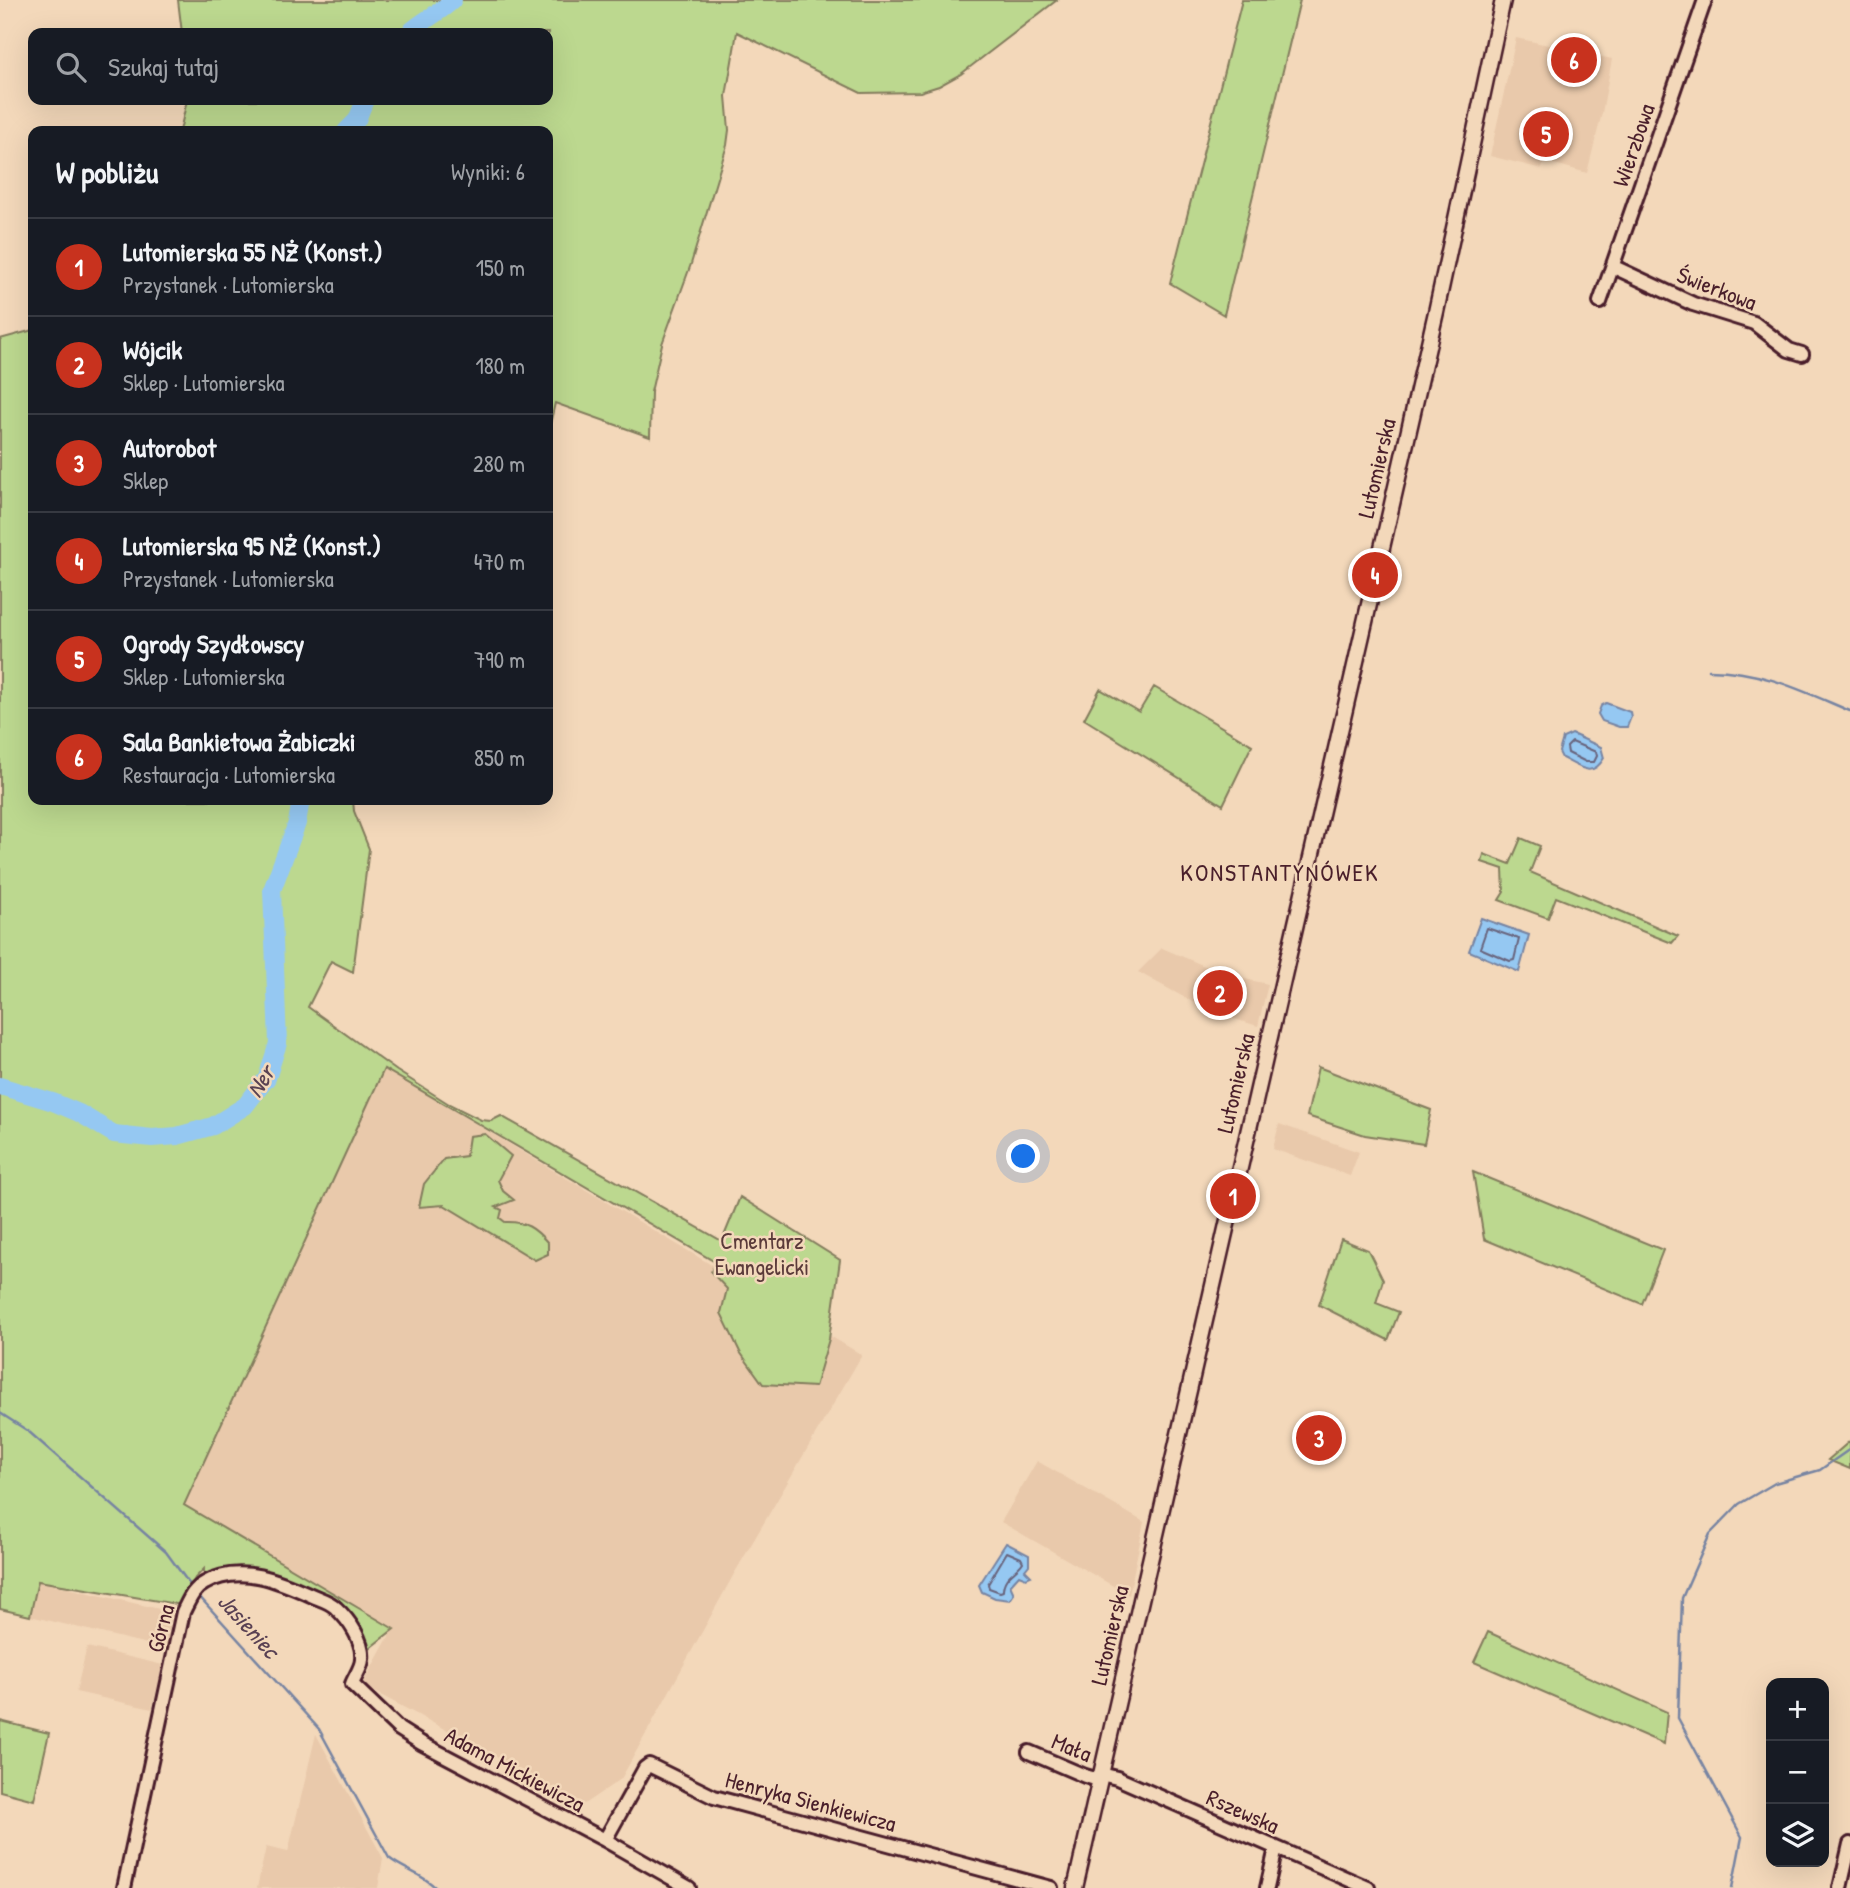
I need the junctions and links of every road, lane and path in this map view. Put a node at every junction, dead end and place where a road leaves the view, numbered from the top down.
1 (1503, 0) edge
2 (1705, 0) edge
3 (1614, 267) junction
4 (1601, 302) dead end
5 (1802, 354) dead end
6 (362, 1662) joint
7 (1029, 1752) dead end
8 (1100, 1777) junction
9 (605, 1840) junction
10 (1850, 1844) edge
11 (1276, 1848) junction
12 (124, 1888) edge
13 (690, 1888) edge
14 (1051, 1888) edge
15 (1075, 1888) edge
16 (1267, 1888) edge
17 (1368, 1888) edge
18 (1840, 1888) edge

1 - 8 main road, Lutomierska
2 - 3 street, Wierzbowa
3 - 4 street, Wierzbowa
3 - 5 street, Świerkowa
6 - 9 street, Adama Mickiewicza
6 - 12 street, Górna
7 - 8 street, Mała
8 - 11 street, Rszewska
8 - 15 main road, Lutomierska
9 - 13 street, Adama Mickiewicza
9 - 14 street, Henryka Sienkiewicza
10 - 18 street
11 - 16 street
11 - 17 street, Rszewska

